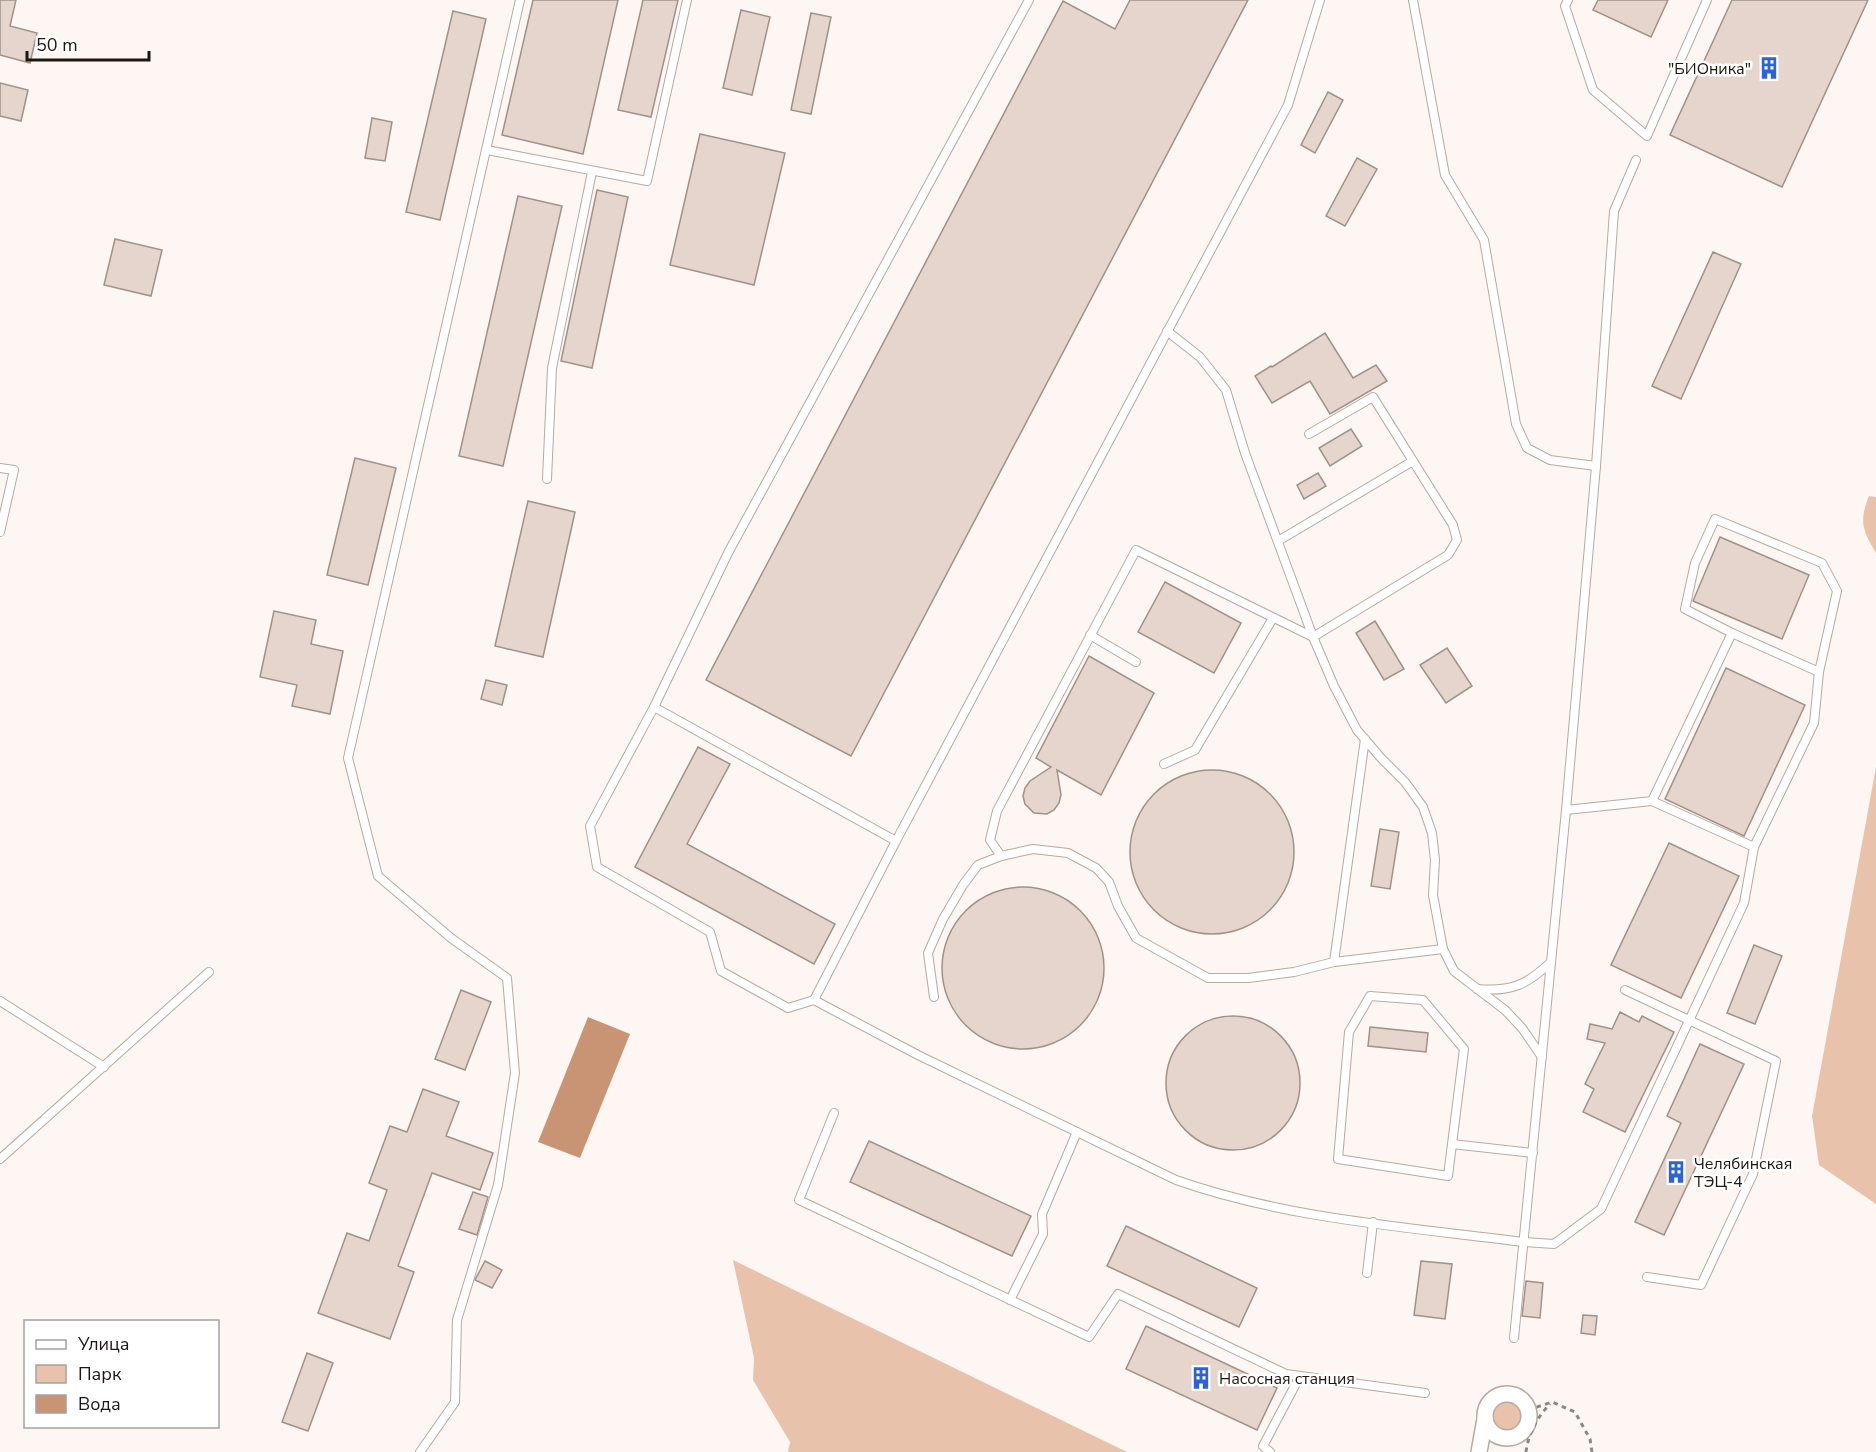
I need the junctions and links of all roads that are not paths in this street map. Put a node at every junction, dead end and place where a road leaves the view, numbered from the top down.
1 (520, 0) edge
2 (687, 0) edge
3 (1029, 0) edge
4 (1320, 0) edge
5 (1413, 0) edge
6 (1568, 0) edge
7 (1707, 0) edge
8 (487, 150) junction
9 (1636, 160) dead end
10 (592, 172) junction
11 (1167, 331) junction
12 (1309, 434) dead end
13 (1413, 461) junction
14 (1596, 466) junction
15 (0, 468) edge
16 (547, 479) dead end
17 (0, 532) edge
18 (1278, 541) junction
19 (1273, 618) junction
20 (1732, 633) junction
21 (1090, 635) junction
22 (1313, 637) junction
23 (1136, 662) dead end
24 (1819, 672) junction
25 (654, 706) junction
26 (1365, 739) junction
27 (1164, 765) dead end
28 (1652, 801) junction
29 (1566, 810) junction
30 (896, 841) junction
31 (1754, 848) junction
32 (1001, 856) junction
33 (1443, 950) junction
34 (1334, 962) junction
35 (1551, 962) junction
36 (209, 972) dead end
37 (1476, 988) junction
38 (1625, 990) dead end
39 (934, 997) dead end
40 (814, 1000) junction
41 (0, 1001) edge
42 (1690, 1020) junction
43 (1542, 1057) junction
44 (104, 1067) junction
45 (834, 1113) dead end
46 (1077, 1132) junction
47 (1452, 1143) junction
48 (1533, 1154) junction
49 (0, 1159) edge
50 (1373, 1222) junction
51 (1523, 1242) junction
52 (1367, 1273) dead end
53 (1647, 1277) dead end
54 (1010, 1300) junction
55 (1514, 1338) dead end
56 (1300, 1376) junction
57 (1425, 1393) dead end
58 (1485, 1419) junction
59 (1524, 1430) junction
60 (420, 1452) edge
61 (1270, 1452) edge
62 (1479, 1452) edge
63 (1516, 1452) edge

1 - 8 lane
2 - 10 lane
3 - 25 lane
4 - 11 lane
5 - 14 lane
6 - 7 lane
8 - 10 lane
8 - 60 lane
9 - 14 lane
10 - 16 lane
11 - 18 lane
11 - 30 lane
12 - 13 lane
13 - 18 lane
13 - 22 lane
14 - 29 lane
15 - 17 lane
18 - 22 lane
19 - 21 lane
19 - 22 lane
19 - 27 lane
20 - 24 lane
20 - 24 lane
20 - 28 lane
21 - 23 lane
21 - 32 lane
22 - 26 lane
24 - 31 lane
25 - 30 lane
25 - 40 lane
26 - 33 lane
26 - 34 lane
28 - 29 lane
28 - 31 lane
29 - 35 lane
30 - 40 lane
31 - 42 lane
32 - 34 lane
32 - 39 lane
33 - 34 lane
33 - 37 lane
35 - 37 lane
35 - 43 lane
36 - 44 lane
37 - 43 lane
38 - 42 lane
40 - 46 lane
41 - 44 lane
42 - 51 lane
42 - 53 lane
43 - 48 lane
44 - 49 lane
45 - 54 lane
46 - 50 lane
46 - 54 lane
47 - 47 lane
47 - 48 lane
48 - 51 lane
50 - 51 lane
50 - 52 lane
51 - 55 lane
54 - 56 lane
56 - 57 lane
56 - 61 lane
58 - 59 street
58 - 59 street
58 - 62 street
59 - 63 street

